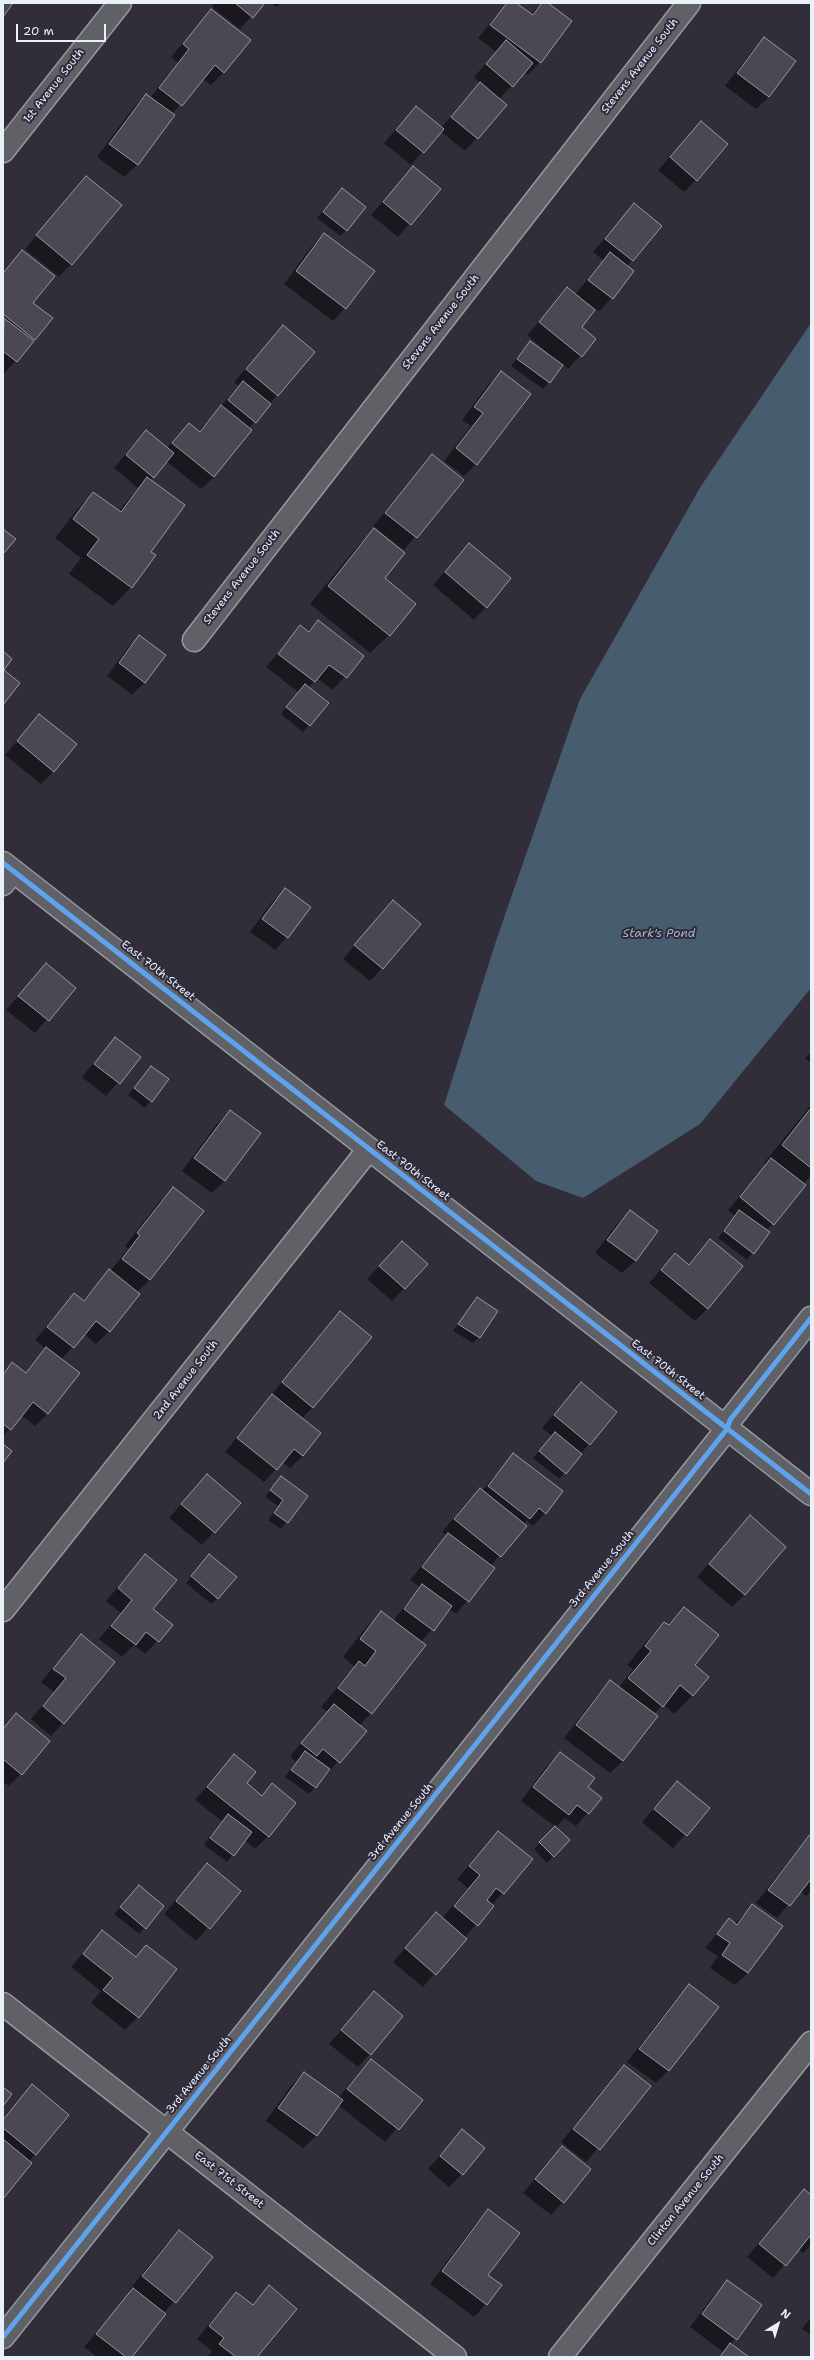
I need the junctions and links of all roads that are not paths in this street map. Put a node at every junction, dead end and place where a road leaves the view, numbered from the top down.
1 (120, 3) edge
2 (689, 3) edge
3 (3, 151) edge
4 (194, 640) dead end
5 (6, 873) edge
6 (369, 1149) junction
7 (811, 1318) edge
8 (727, 1429) junction
9 (811, 1494) edge
10 (3, 1610) edge
11 (3, 2004) edge
12 (811, 2043) edge
13 (166, 2132) junction
14 (3, 2337) edge
15 (455, 2357) edge
16 (560, 2357) edge

1 - 3 street, 1st Avenue South
2 - 4 street, Stevens Avenue South
5 - 6 street, East 70th Street
6 - 8 street, East 70th Street
6 - 10 street, 2nd Avenue South
7 - 8 street, 3rd Avenue South
8 - 9 street, East 70th Street
8 - 13 street, 3rd Avenue South
11 - 13 street, East 71st Street
12 - 16 street, Clinton Avenue South
13 - 14 street, 3rd Avenue South
13 - 15 street, East 71st Street

